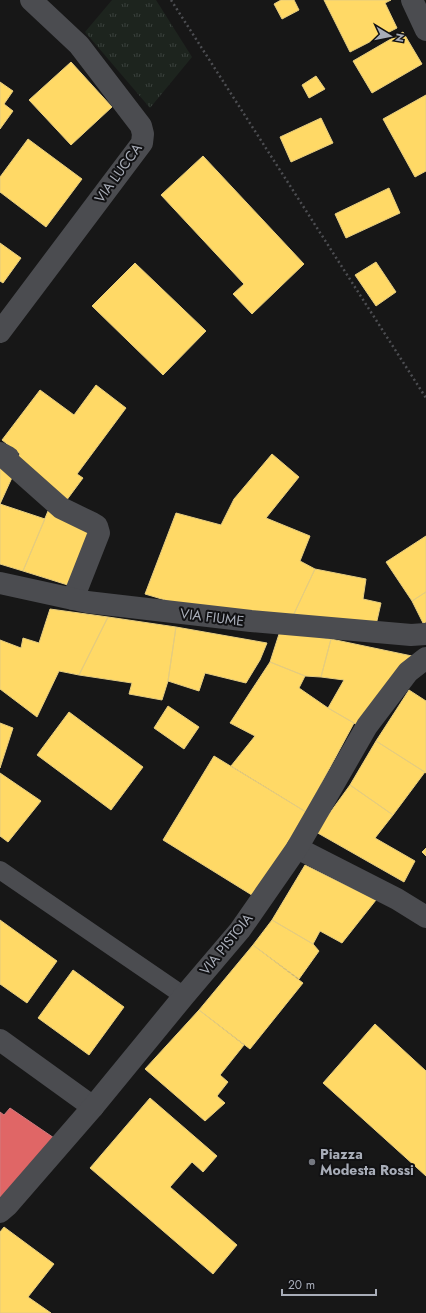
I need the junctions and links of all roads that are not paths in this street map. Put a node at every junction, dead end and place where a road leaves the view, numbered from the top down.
1 (31, 0) edge
2 (412, 0) edge
3 (426, 30) edge
4 (0, 332) edge
5 (0, 453) edge
6 (0, 583) edge
7 (73, 599) junction
8 (426, 634) edge
9 (426, 658) edge
10 (297, 848) junction
11 (0, 870) edge
12 (426, 917) edge
13 (184, 996) junction
14 (0, 1040) edge
15 (93, 1107) junction
16 (0, 1212) edge

1 - 4 street, VIA LUCCA
2 - 3 street
5 - 7 street
6 - 7 street, VIA FIUME
7 - 8 street, VIA FIUME
9 - 10 street, VIA PISTOIA
10 - 12 street
10 - 13 street, VIA PISTOIA
11 - 13 lane
13 - 15 street, VIA PISTOIA
14 - 15 street
15 - 16 street, VIA PISTOIA

